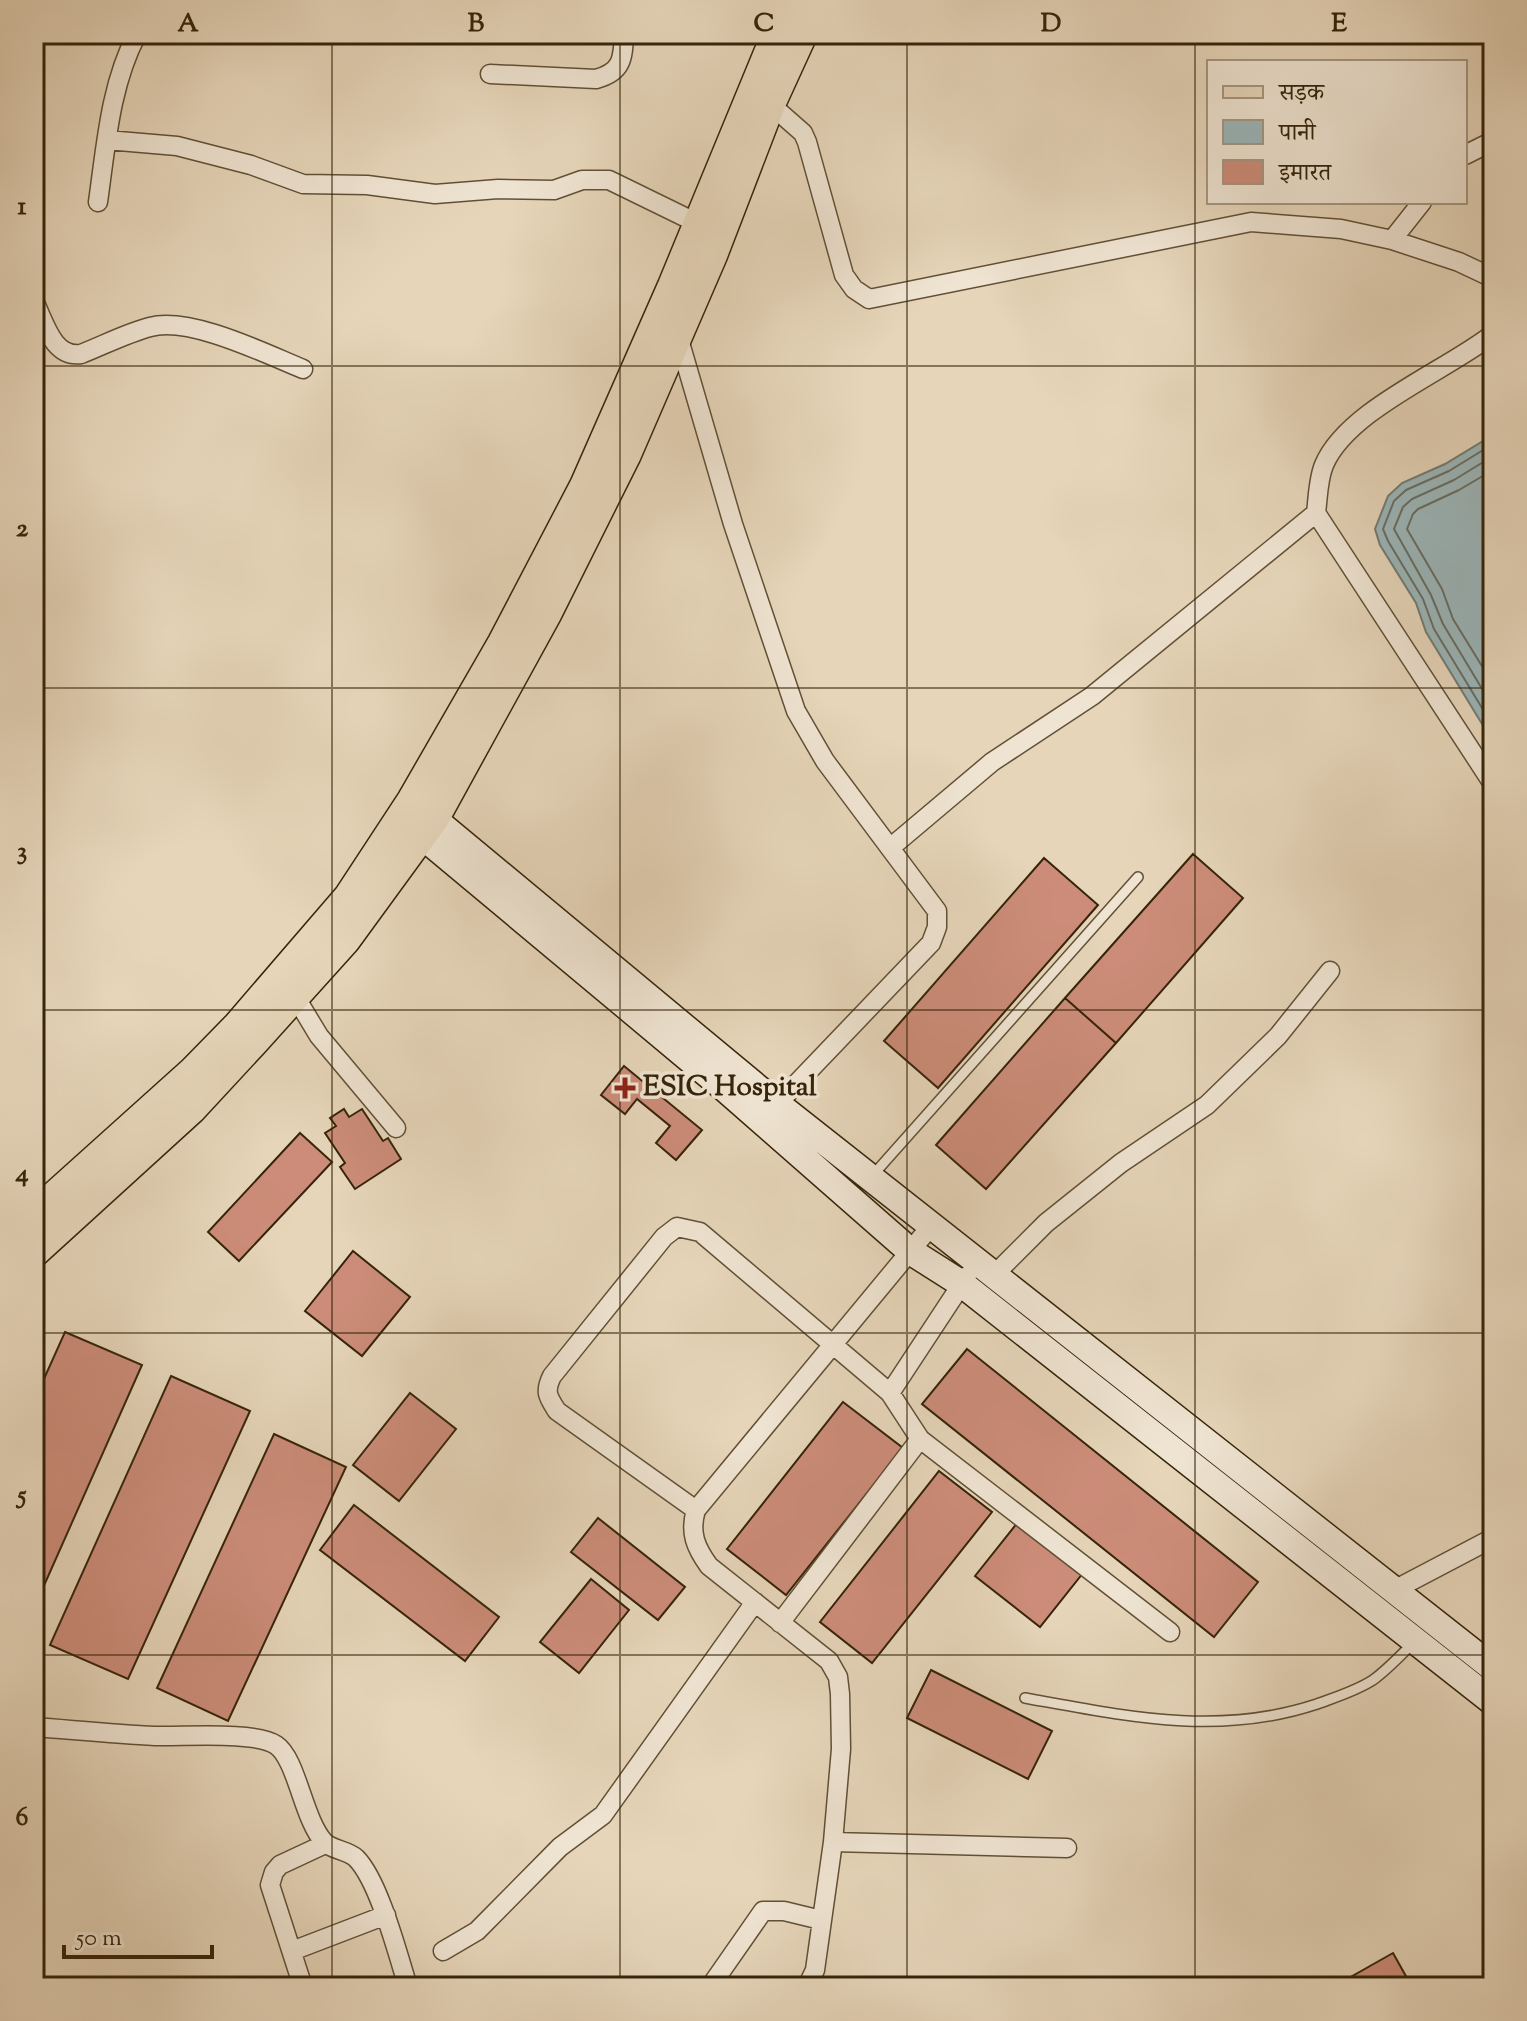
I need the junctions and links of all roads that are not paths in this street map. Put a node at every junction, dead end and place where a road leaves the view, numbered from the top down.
1 (137, 34) edge
2 (624, 34) edge
3 (777, 34) edge
4 (802, 34) edge
5 (490, 74) dead end
6 (770, 104) junction
7 (107, 140) junction
8 (1493, 141) edge
9 (1467, 154) edge
10 (98, 202) dead end
11 (1420, 204) edge
12 (697, 223) junction
13 (1392, 240) junction
14 (1493, 278) edge
15 (34, 301) edge
16 (1493, 334) edge
17 (678, 336) junction
18 (303, 369) dead end
19 (1316, 513) junction
20 (1493, 784) edge
21 (417, 818) junction
22 (890, 848) junction
23 (1138, 877) dead end
24 (1330, 971) dead end
25 (288, 986) junction
26 (777, 1104) junction
27 (396, 1128) dead end
28 (871, 1178) junction
29 (34, 1215) edge
30 (931, 1226) junction
31 (910, 1251) junction
32 (34, 1252) edge
33 (985, 1268) junction
34 (962, 1284) junction
35 (833, 1345) junction
36 (890, 1393) junction
37 (920, 1439) junction
38 (696, 1510) junction
39 (1493, 1538) edge
40 (1394, 1590) junction
41 (755, 1602) junction
42 (780, 1623) junction
43 (1170, 1632) dead end
44 (1416, 1641) junction
45 (1493, 1668) edge
46 (1025, 1698) dead end
47 (1493, 1702) edge
48 (34, 1727) edge
49 (833, 1842) junction
50 (325, 1844) junction
51 (1067, 1848) dead end
52 (386, 1915) junction
53 (821, 1920) junction
54 (292, 1951) junction
55 (443, 1951) dead end
56 (815, 1981) edge
57 (303, 1987) edge
58 (408, 1987) edge
59 (710, 1987) edge

1 - 7 street
2 - 5 street
3 - 12 main road
4 - 6 main road
6 - 13 street
6 - 17 main road
7 - 10 street
7 - 12 street
8 - 9 street
11 - 13 street
12 - 21 main road
13 - 14 street
15 - 18 street
16 - 19 street
17 - 21 main road
17 - 22 street
19 - 20 street
19 - 22 street
21 - 25 main road
21 - 26 main road
21 - 31 main road
22 - 26 street
23 - 28 lane
24 - 33 street
25 - 27 street
25 - 29 main road
25 - 32 main road
26 - 28 main road
28 - 30 main road
30 - 31 street
30 - 33 main road
31 - 34 main road
31 - 35 street
33 - 34 street
33 - 40 main road
34 - 36 street
34 - 44 main road
35 - 36 street
35 - 38 street
35 - 38 street
36 - 37 street
37 - 42 street
37 - 43 street
38 - 41 street
39 - 40 street
40 - 45 main road
41 - 42 street
41 - 55 street
42 - 49 street
44 - 46 lane
44 - 47 main road
48 - 50 street
49 - 51 street
49 - 53 street
50 - 52 street
50 - 54 street
52 - 54 street
52 - 58 street
53 - 56 street
53 - 59 street
54 - 57 street

